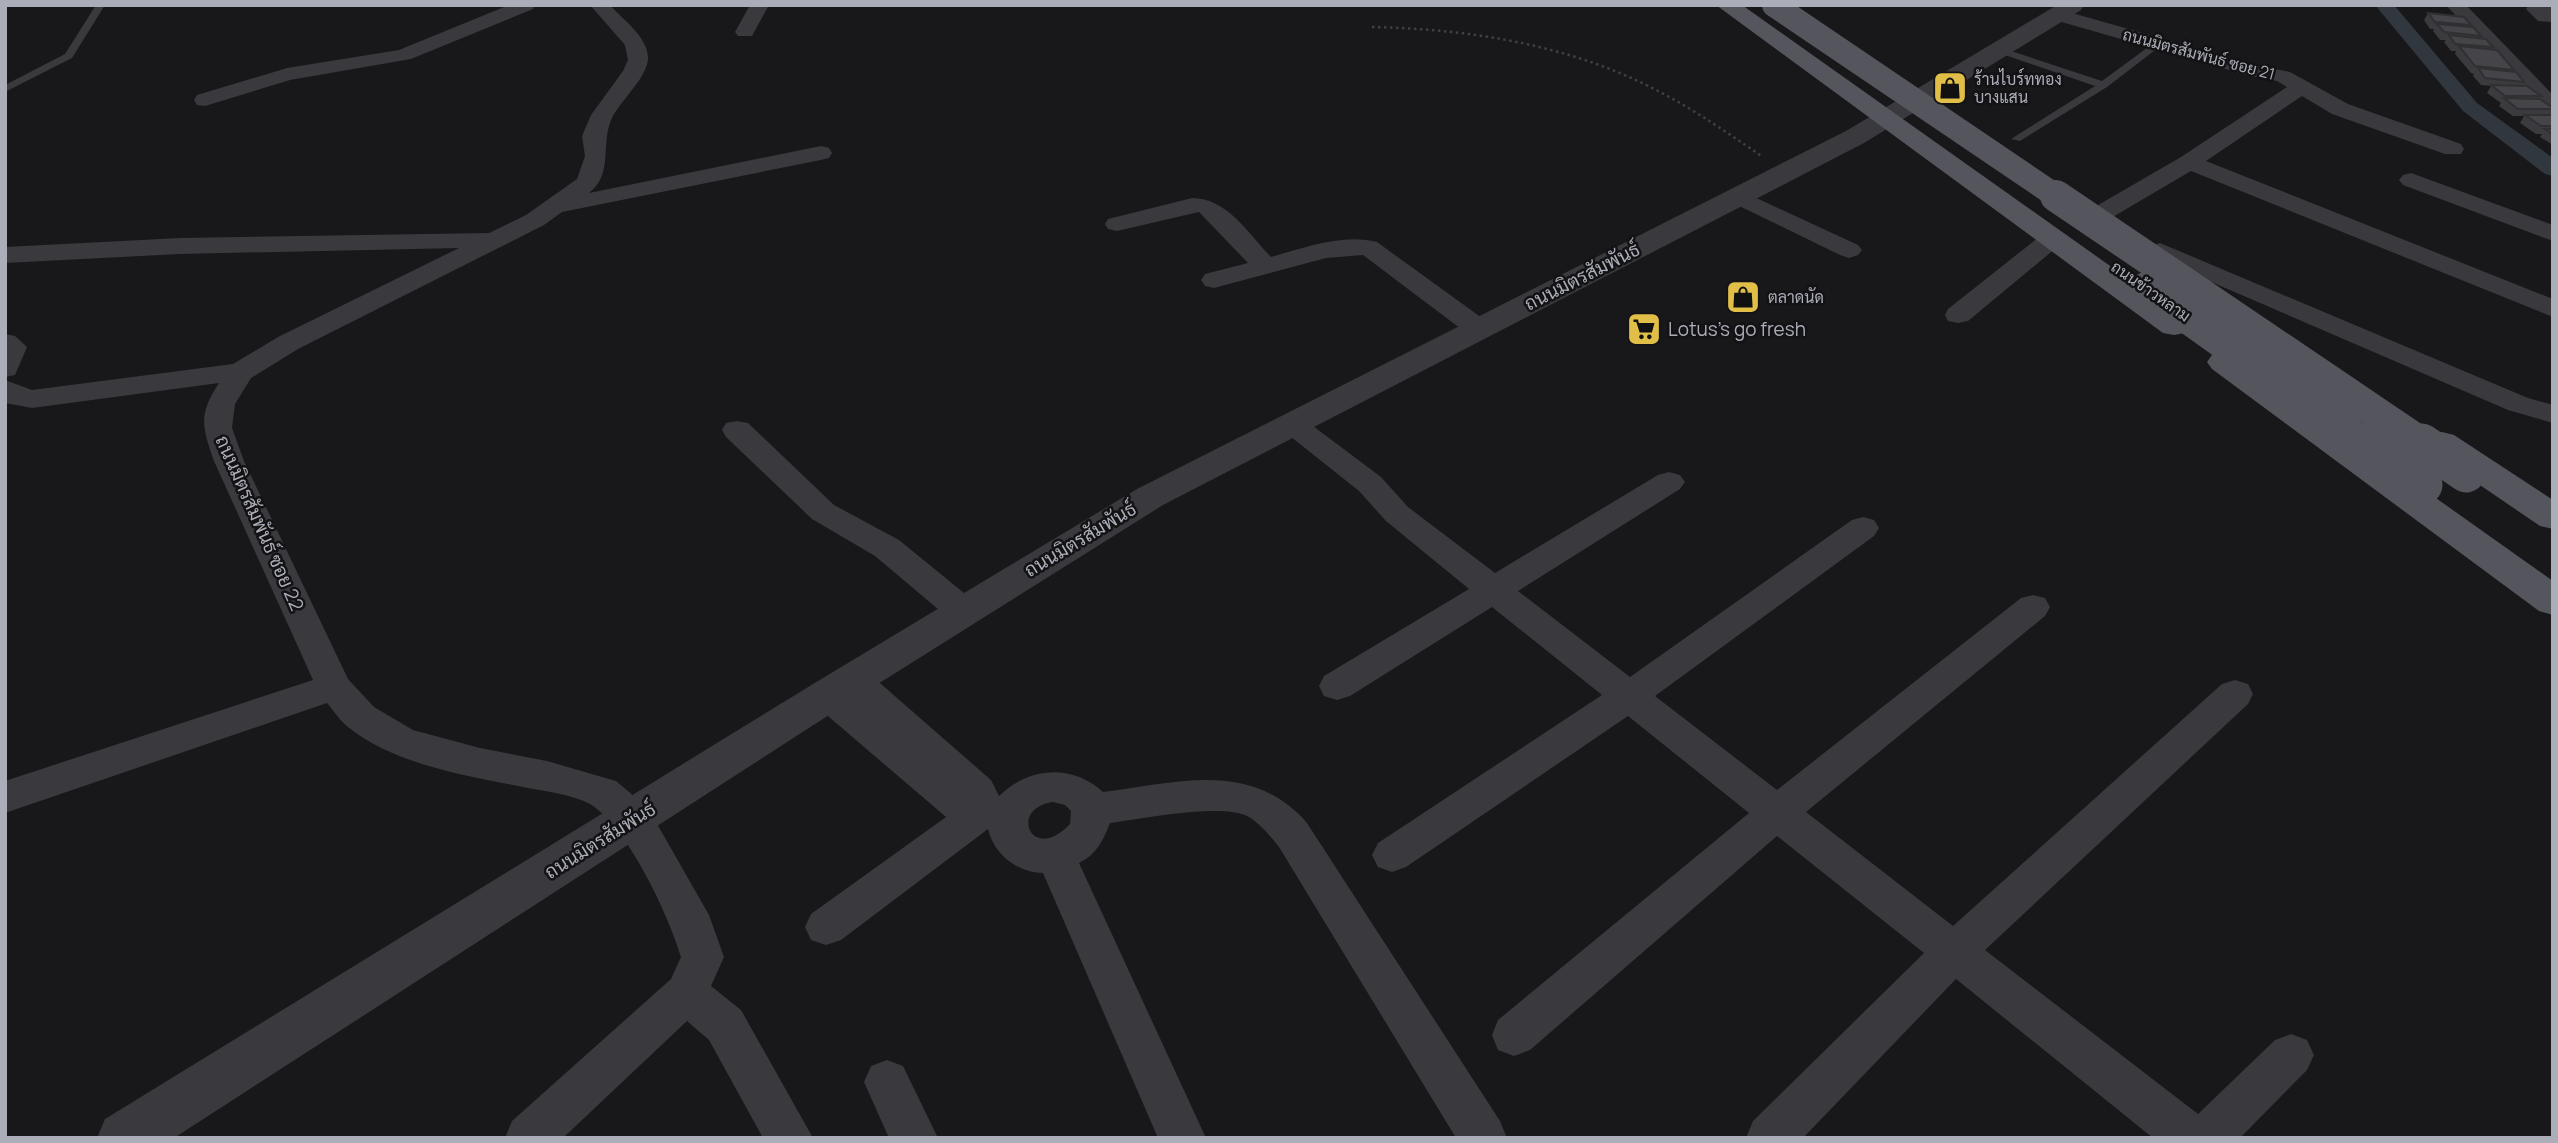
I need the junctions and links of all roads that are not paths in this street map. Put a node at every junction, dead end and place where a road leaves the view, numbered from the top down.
1 (101, 5) edge
2 (526, 5) edge
3 (598, 5) edge
4 (760, 5) edge
5 (1727, 5) edge
6 (1749, 5) edge
7 (1774, 5) edge
8 (1793, 5) edge
9 (2455, 5) edge
10 (2065, 10) edge
11 (745, 32) dead end
12 (2158, 44) junction
13 (2002, 51) junction
14 (1866, 55) junction
15 (1809, 67) junction
16 (2103, 85) junction
17 (2301, 87) junction
18 (5, 89) edge
19 (1926, 97) junction
20 (205, 100) dead end
21 (2553, 108) edge
22 (1886, 120) junction
23 (2016, 139) dead end
24 (821, 153) dead end
25 (2189, 162) junction
26 (2050, 178) junction
27 (1978, 186) junction
28 (1739, 197) junction
29 (557, 206) junction
30 (2102, 213) junction
31 (1117, 224) dead end
32 (2553, 234) edge
33 (2053, 238) junction
34 (495, 239) junction
35 (1849, 250) dead end
36 (2160, 251) junction
37 (5, 255) edge
38 (1265, 266) junction
39 (1214, 280) dead end
40 (2231, 300) junction
41 (2553, 309) edge
42 (1958, 315) dead end
43 (2159, 316) junction
44 (1479, 329) junction
45 (5, 342) edge
46 (5, 369) edge
47 (241, 372) junction
48 (5, 389) edge
49 (2553, 415) edge
50 (1282, 427) junction
51 (737, 430) dead end
52 (1669, 482) dead end
53 (2553, 517) edge
54 (1863, 528) dead end
55 (2553, 532) edge
56 (2553, 576) edge
57 (1493, 589) junction
58 (2553, 601) edge
59 (2033, 607) dead end
60 (963, 611) junction
61 (1338, 686) dead end
62 (334, 687) junction
63 (840, 687) junction
64 (2235, 694) dead end
65 (1629, 696) junction
66 (5, 797) edge
67 (1091, 810) junction
68 (997, 812) junction
69 (1777, 813) junction
70 (634, 819) junction
71 (1055, 855) junction
72 (1392, 855) dead end
73 (826, 927) dead end
74 (1954, 952) junction
75 (687, 993) junction
76 (1514, 1035) dead end
77 (2291, 1055) dead end
78 (887, 1082) dead end
79 (124, 1138) edge
80 (529, 1138) edge
81 (789, 1138) edge
82 (914, 1138) edge
83 (1182, 1138) edge
84 (1483, 1138) edge
85 (1770, 1138) edge
86 (2191, 1138) edge
87 (2207, 1138) edge

1 - 18 lane
2 - 20 street
3 - 29 street, ถนนมิตรสัมพันธ์ ซอย 22
4 - 11 street
5 - 15 main road
6 - 56 main road, ถนนข้าวหลาม, bridge
7 - 55 main road, ถนนข้าวหลาม, bridge
8 - 14 main road
9 - 21 street
10 - 12 street, ถนนมิตรสัมพันธ์ ซอย 21
10 - 13 street, ถนนมิตรสัมพันธ์
12 - 16 lane
12 - 17 street, ถนนมิตรสัมพันธ์ ซอย 21
13 - 16 lane
13 - 19 street, ถนนมิตรสัมพันธ์
14 - 15 main road
14 - 19 main road
15 - 22 main road
16 - 23 lane
17 - 25 street
17 - 32 street, ถนนมิตรสัมพันธ์ ซอย 21
19 - 22 street, ถนนมิตรสัมพันธ์
19 - 26 main road
22 - 27 main road
22 - 28 street, ถนนมิตรสัมพันธ์
24 - 29 street
25 - 30 street
25 - 41 street
26 - 27 main road
26 - 30 main road
27 - 33 main road
28 - 35 street
28 - 44 street, ถนนมิตรสัมพันธ์
29 - 34 street, ถนนมิตรสัมพันธ์ ซอย 22
30 - 36 main road
31 - 38 street
33 - 42 street
33 - 43 main road
34 - 37 street
34 - 47 street, ถนนมิตรสัมพันธ์ ซอย 22
36 - 40 main road
36 - 49 street
38 - 39 street
38 - 44 street
40 - 43 main road
40 - 53 main road
43 - 58 main road
44 - 50 street, ถนนมิตรสัมพันธ์
45 - 46 street
47 - 48 street
47 - 62 street, ถนนมิตรสัมพันธ์ ซอย 22
50 - 57 street
50 - 60 street, ถนนมิตรสัมพันธ์
51 - 60 street
52 - 57 street
54 - 65 street
57 - 61 street
57 - 65 street
59 - 69 street
60 - 63 street, ถนนมิตรสัมพันธ์
62 - 66 street
62 - 70 street, ถนนมิตรสัมพันธ์ ซอย 22
63 - 68 street
63 - 70 street, ถนนมิตรสัมพันธ์
64 - 74 street
65 - 69 street
65 - 72 street
67 - 68 street
67 - 71 street
67 - 84 street
68 - 71 street
68 - 73 street
69 - 74 street
69 - 76 street
70 - 75 street
70 - 79 street, ถนนมิตรสัมพันธ์
71 - 83 street
74 - 85 street
74 - 86 street
75 - 80 street
75 - 81 street
77 - 87 street
78 - 82 street

